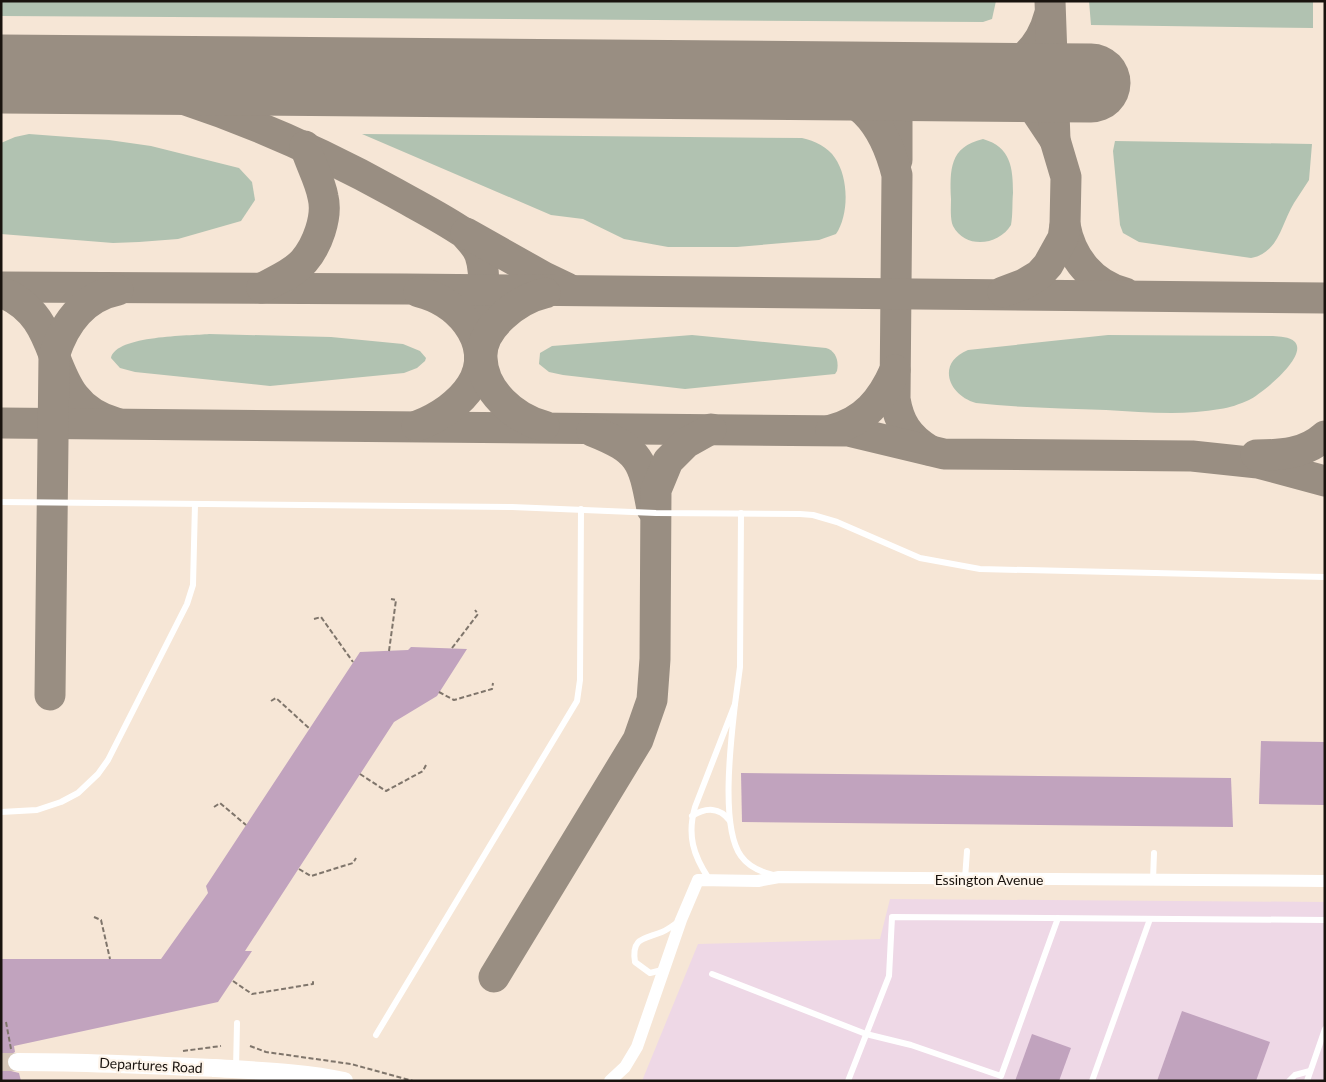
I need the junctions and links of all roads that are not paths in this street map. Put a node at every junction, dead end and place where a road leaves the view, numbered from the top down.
1 (1, 502) edge
2 (195, 504) junction
3 (581, 509) junction
4 (741, 513) junction
5 (1325, 578) edge
6 (735, 704) junction
7 (1, 812) edge
8 (692, 816) junction
9 (730, 821) junction
10 (966, 851) dead end
11 (1154, 853) dead end
12 (779, 877) junction
13 (965, 879) junction
14 (710, 880) junction
15 (1153, 880) junction
16 (1325, 882) edge
17 (1058, 918) junction
18 (1150, 919) junction
19 (680, 920) junction
20 (1325, 920) edge
21 (665, 968) junction
22 (712, 974) dead end
23 (238, 1023) dead end
24 (1325, 1029) edge
25 (866, 1034) junction
26 (376, 1035) dead end
27 (15, 1056) tunnel mouth
28 (236, 1070) junction
29 (1310, 1071) junction
30 (344, 1081) edge
31 (610, 1081) edge
32 (848, 1081) edge
33 (1092, 1081) edge
34 (1289, 1081) edge
35 (1306, 1081) edge

1 - 2 lane
2 - 3 lane
2 - 7 lane
3 - 4 lane
3 - 26 lane
4 - 5 lane
4 - 6 lane
6 - 8 lane
6 - 9 lane
8 - 9 lane
8 - 14 lane
9 - 12 lane
10 - 13 lane
11 - 15 lane
12 - 13 street, Essington Avenue
12 - 14 street, Essington Avenue
13 - 15 street, Essington Avenue
14 - 19 street
15 - 16 street, Essington Avenue
17 - 18 lane
17 - 25 lane
17 - 25 lane
18 - 20 lane
18 - 33 lane
19 - 21 street
19 - 21 lane
21 - 31 street
22 - 25 lane
23 - 28 lane
24 - 29 lane
25 - 32 lane
27 - 28 street, Departures Road
28 - 30 street, Departures Road
29 - 34 lane
29 - 35 lane

